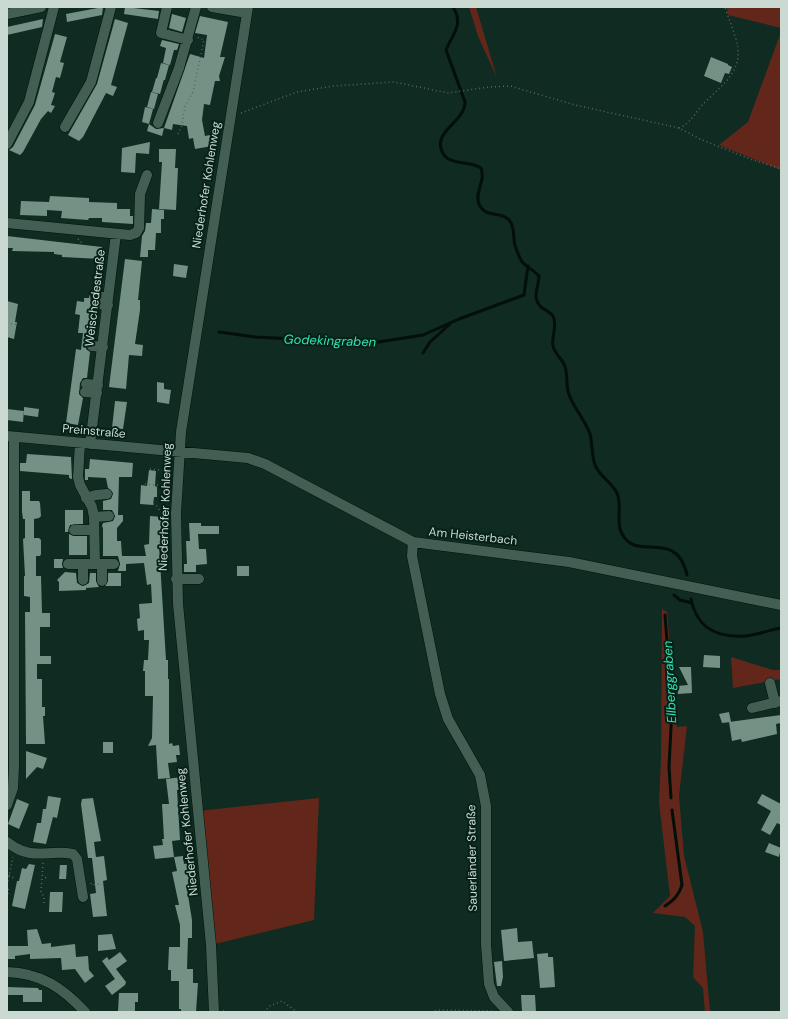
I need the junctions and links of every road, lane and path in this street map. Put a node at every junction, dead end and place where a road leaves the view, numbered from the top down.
1 (41, 7) edge
2 (54, 7) edge
3 (111, 7) edge
4 (167, 7) edge
5 (196, 7) edge
6 (212, 7) edge
7 (725, 7) edge
8 (247, 10) edge
9 (7, 14) edge
10 (189, 37) junction
11 (230, 117) junction
12 (158, 123) dead end
13 (65, 127) dead end
14 (679, 128) junction
15 (178, 134) dead end
16 (7, 144) edge
17 (781, 169) edge
18 (147, 175) dead end
19 (7, 223) edge
20 (116, 234) junction
21 (97, 300) dead end
22 (108, 301) junction
23 (7, 323) edge
24 (19, 325) dead end
25 (86, 388) dead end
26 (97, 389) junction
27 (10, 436) edge
28 (85, 444) junction
29 (179, 452) junction
30 (150, 469) dead end
31 (170, 470) dead end
32 (145, 484) dead end
33 (169, 486) dead end
34 (107, 494) dead end
35 (86, 498) junction
36 (153, 504) dead end
37 (160, 512) dead end
38 (109, 516) dead end
39 (94, 517) junction
40 (74, 530) dead end
41 (94, 530) junction
42 (412, 542) junction
43 (160, 547) dead end
44 (167, 547) dead end
45 (68, 564) dead end
46 (83, 564) junction
47 (98, 564) junction
48 (114, 564) dead end
49 (176, 579) junction
50 (199, 579) dead end
51 (83, 580) dead end
52 (102, 581) dead end
53 (781, 605) edge
54 (770, 683) dead end
55 (778, 702) edge
56 (752, 708) dead end
57 (7, 805) edge
58 (11, 846) edge
59 (43, 855) junction
60 (9, 875) junction
61 (42, 875) junction
62 (14, 878) dead end
63 (48, 879) dead end
64 (7, 886) edge
65 (11, 895) dead end
66 (83, 897) dead end
67 (44, 904) dead end
68 (7, 972) edge
69 (85, 1012) edge
70 (214, 1012) edge
71 (264, 1012) edge
72 (297, 1012) edge
73 (431, 1012) edge
74 (500, 1012) edge
75 (508, 1012) edge

1 - 9 street
2 - 16 street
3 - 13 street
4 - 10 street
5 - 10 street
6 - 8 street
7 - 14 path
8 - 11 street, Niederhofer Kohlenweg
10 - 12 street
10 - 15 path
11 - 14 path
11 - 29 street, Niederhofer Kohlenweg
14 - 17 path
18 - 20 street
19 - 20 street
20 - 22 street, Weischedestraße
21 - 22 street
22 - 26 street, Weischedestraße
23 - 24 path
25 - 26 street
26 - 28 street, Weischedestraße
27 - 28 street, Preinstraße
27 - 57 street
28 - 29 street, Preinstraße
28 - 35 street, Weischedestraße
29 - 42 street, Am Heisterbach
29 - 49 street, Niederhofer Kohlenweg
30 - 31 path
32 - 33 path
34 - 35 street
35 - 39 street, Weischedestraße
36 - 37 path
38 - 39 street
39 - 41 street
40 - 41 street
41 - 47 street
42 - 53 street, Am Heisterbach
42 - 75 street, Sauerländer Straße
43 - 44 path
45 - 46 street
46 - 47 street
46 - 51 street
47 - 48 street
47 - 52 street
49 - 50 street
49 - 70 street, Niederhofer Kohlenweg
54 - 55 street
55 - 56 street
58 - 59 street
58 - 60 path
59 - 61 path
59 - 66 street
60 - 62 path
60 - 64 path
61 - 63 path
61 - 67 path
64 - 65 path
68 - 69 street
71 - 72 path
73 - 74 path

